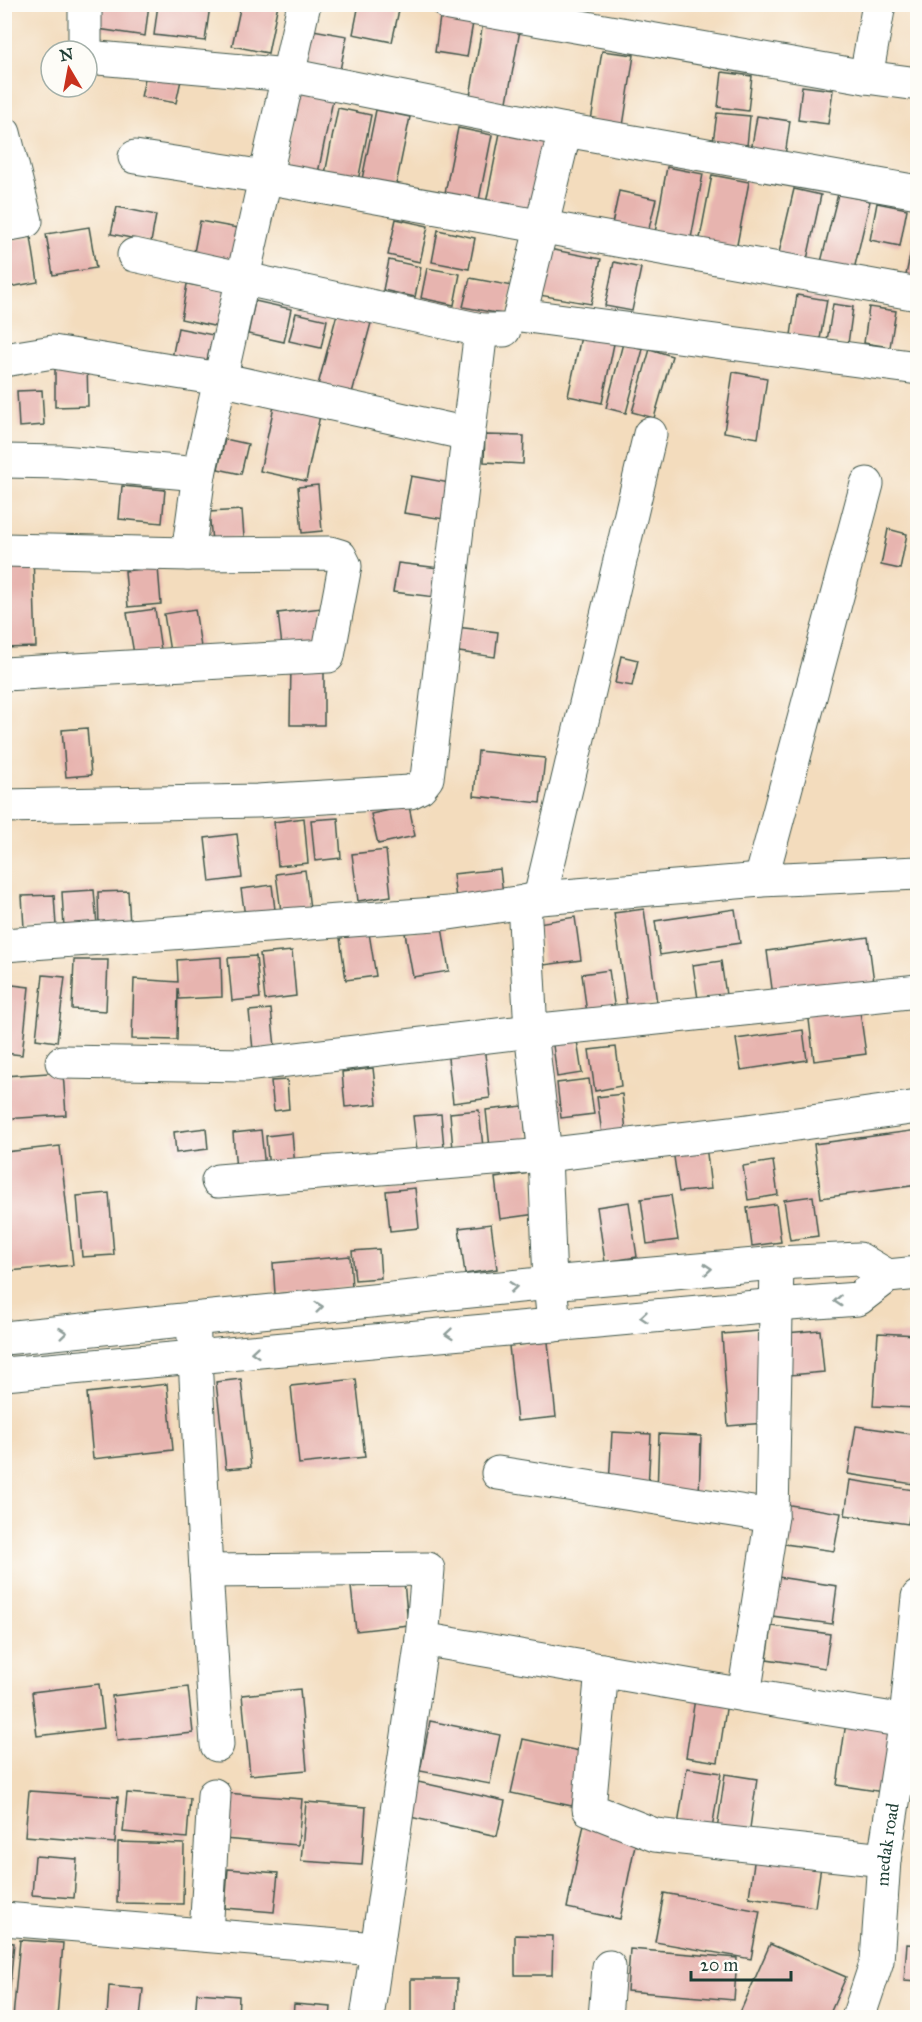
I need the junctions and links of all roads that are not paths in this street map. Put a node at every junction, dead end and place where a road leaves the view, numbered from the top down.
1 (85, 4) edge
2 (304, 4) edge
3 (449, 4) edge
4 (879, 4) edge
5 (85, 39) edge
6 (99, 58) edge
7 (288, 75) junction
8 (866, 77) junction
9 (918, 84) edge
10 (565, 130) junction
11 (4, 133) edge
12 (135, 157) dead end
13 (265, 177) junction
14 (918, 192) edge
15 (4, 225) edge
16 (542, 228) junction
17 (134, 255) dead end
18 (241, 278) junction
19 (918, 294) edge
20 (520, 315) junction
21 (481, 330) junction
22 (4, 360) edge
23 (918, 368) edge
24 (220, 379) junction
25 (468, 434) junction
26 (650, 434) dead end
27 (4, 461) edge
28 (199, 474) junction
29 (867, 484) dead end
30 (4, 550) edge
31 (188, 554) junction
32 (4, 674) edge
33 (4, 806) edge
34 (918, 873) edge
35 (761, 880) junction
36 (532, 900) junction
37 (4, 945) edge
38 (918, 991) edge
39 (531, 1031) junction
40 (62, 1062) dead end
41 (918, 1107) edge
42 (545, 1155) junction
43 (218, 1181) dead end
44 (777, 1263) junction
45 (903, 1274) edge
46 (550, 1283) junction
47 (776, 1305) junction
48 (193, 1320) junction
49 (554, 1325) junction
50 (4, 1338) edge
51 (195, 1357) junction
52 (4, 1374) edge
53 (498, 1473) dead end
54 (772, 1516) junction
55 (206, 1571) junction
56 (918, 1597) edge
57 (423, 1639) junction
58 (602, 1670) junction
59 (744, 1695) junction
60 (912, 1721) edge
61 (217, 1745) dead end
62 (214, 1795) dead end
63 (884, 1860) junction
64 (4, 1920) edge
65 (206, 1935) junction
66 (376, 1949) junction
67 (609, 1967) dead end
68 (367, 2018) edge
69 (605, 2018) edge
70 (858, 2018) edge

1 - 5 street
2 - 7 street
3 - 8 street
4 - 8 street
6 - 7 street
7 - 10 street
7 - 13 street
8 - 9 street
10 - 14 street
10 - 16 street
11 - 15 street
12 - 13 street
13 - 16 street
13 - 18 street
16 - 19 street
16 - 20 street
17 - 18 street
18 - 21 street
18 - 24 street
20 - 21 street
20 - 23 street
21 - 25 street
22 - 24 street
24 - 25 street
24 - 28 street
25 - 33 street
26 - 36 street
27 - 28 street
28 - 31 street
29 - 35 street
30 - 31 street
31 - 32 street
34 - 35 street
35 - 36 street
36 - 37 street
36 - 39 street
38 - 39 street
39 - 40 street
39 - 42 street
41 - 42 street
42 - 43 street
42 - 46 street
44 - 45 street
46 -> 44 street
44 - 47 street
45 -> 47 street
48 -> 46 street
46 - 49 street
47 -> 49 street
47 - 54 street
50 -> 48 street
48 - 51 street
49 -> 51 street
51 - 52 street
51 - 55 street
53 - 54 street
54 - 59 street
55 - 57 street
55 - 61 street
56 - 60 street, medak road
57 - 58 street
57 - 66 street
58 - 59 street
58 - 63 street
59 - 60 street
60 - 63 street, medak road
62 - 65 street
63 - 70 street, medak road
64 - 65 street
65 - 66 street
66 - 68 street
67 - 69 street

